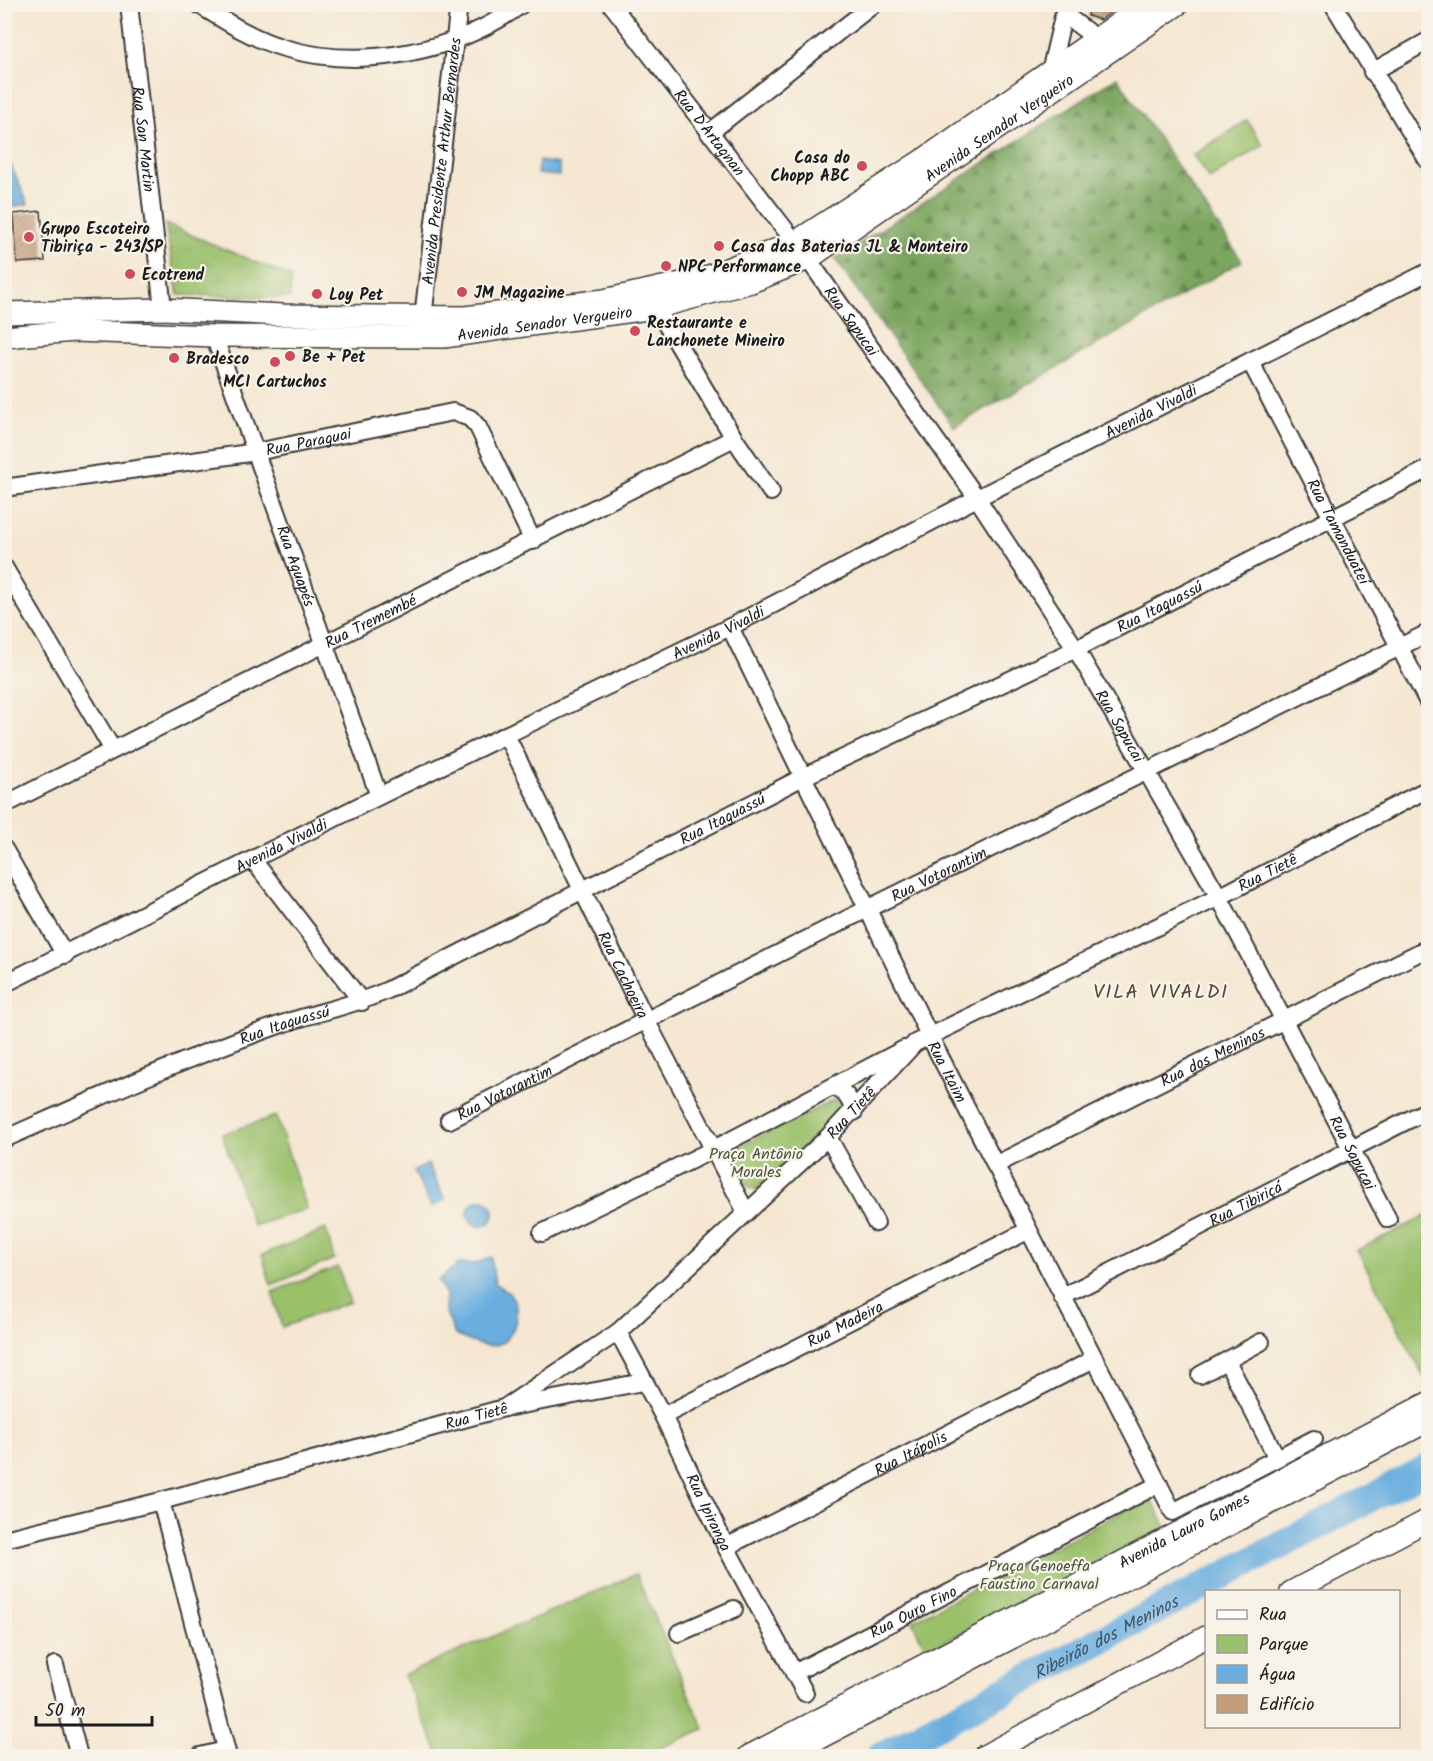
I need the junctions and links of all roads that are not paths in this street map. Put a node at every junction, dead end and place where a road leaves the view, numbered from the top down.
1 (129, 4) edge
2 (198, 4) edge
3 (459, 4) edge
4 (522, 4) edge
5 (611, 4) edge
6 (874, 4) edge
7 (1146, 4) edge
8 (1178, 4) edge
9 (1333, 4) edge
10 (1065, 9) edge
11 (1097, 39) junction
12 (455, 40) junction
13 (1428, 41) edge
14 (1050, 72) junction
15 (1372, 72) junction
16 (709, 133) junction
17 (1428, 161) edge
18 (795, 242) junction
19 (808, 259) junction
20 (1428, 272) edge
21 (651, 300) junction
22 (163, 309) junction
23 (4, 313) edge
24 (254, 314) junction
25 (423, 318) junction
26 (150, 332) junction
27 (214, 336) junction
28 (410, 336) junction
29 (4, 337) edge
30 (1250, 362) junction
31 (734, 438) junction
32 (256, 452) junction
33 (1428, 469) edge
34 (4, 488) edge
35 (771, 492) dead end
36 (977, 498) junction
37 (1334, 517) junction
38 (533, 541) junction
39 (4, 567) edge
40 (730, 627) junction
41 (1428, 633) edge
42 (326, 644) junction
43 (1401, 646) junction
44 (1076, 649) junction
45 (1428, 702) edge
46 (506, 735) junction
47 (113, 750) junction
48 (1146, 772) junction
49 (803, 777) junction
50 (1428, 789) edge
51 (379, 796) junction
52 (4, 805) edge
53 (4, 849) edge
54 (253, 860) junction
55 (20, 878) junction
56 (4, 885) edge
57 (582, 889) junction
58 (1219, 897) junction
59 (869, 908) junction
60 (1428, 948) edge
61 (65, 955) junction
62 (4, 984) edge
63 (362, 1002) junction
64 (646, 1020) junction
65 (1284, 1021) junction
66 (923, 1040) junction
67 (832, 1087) junction
68 (1428, 1110) edge
69 (854, 1112) junction
70 (449, 1120) dead end
71 (828, 1137) junction
72 (4, 1139) edge
73 (1351, 1147) junction
74 (712, 1150) junction
75 (995, 1164) junction
76 (746, 1212) junction
77 (1388, 1219) dead end
78 (876, 1223) dead end
79 (1027, 1231) junction
80 (542, 1233) dead end
81 (1062, 1297) junction
82 (618, 1332) junction
83 (1261, 1342) dead end
84 (1094, 1359) junction
85 (1227, 1361) junction
86 (1200, 1375) dead end
87 (643, 1382) junction
88 (1428, 1403) edge
89 (504, 1408) junction
90 (663, 1416) junction
91 (1428, 1421) edge
92 (1314, 1439) dead end
93 (1277, 1458) junction
94 (1159, 1484) junction
95 (161, 1501) junction
96 (1428, 1520) edge
97 (4, 1539) edge
98 (726, 1547) junction
99 (1295, 1590) edge
100 (734, 1608) dead end
101 (679, 1633) dead end
102 (1205, 1638) edge
103 (55, 1665) dead end
104 (794, 1673) junction
105 (805, 1693) dead end
106 (227, 1753) edge
107 (79, 1756) edge
108 (200, 1756) edge
109 (749, 1756) edge
110 (785, 1756) edge
111 (984, 1756) edge

1 - 22 street, Rua San Martin
2 - 12 street
3 - 12 street, Avenida Presidente Arthur Bernardes
4 - 12 street
5 - 16 street, Rua D'Artagnan
6 - 16 street
7 - 11 main road, Avenida Senador Vergueiro
8 - 19 main road, Avenida Senador Vergueiro
9 - 15 street
10 - 11 street
10 - 14 street
11 - 14 main road, Avenida Senador Vergueiro
12 - 25 street, Avenida Presidente Arthur Bernardes
13 - 15 street
14 - 18 main road, Avenida Senador Vergueiro
15 - 17 street
16 - 18 street, Rua D'Artagnan
18 - 19 street, Rua D'Artagnan
18 - 21 main road, Avenida Senador Vergueiro
19 - 21 main road, Avenida Senador Vergueiro
19 - 36 street, Rua Sapucai
20 - 30 street, Avenida Vivaldi
21 - 25 main road, Avenida Senador Vergueiro
21 - 28 main road, Avenida Senador Vergueiro
21 - 31 street
22 - 23 main road, Avenida Senador Vergueiro
22 - 24 main road, Avenida Senador Vergueiro
22 - 26 main road
24 - 25 main road, Avenida Senador Vergueiro
24 - 27 main road
25 - 28 main road
26 - 27 main road, Avenida Senador Vergueiro
26 - 29 main road, Avenida Senador Vergueiro
27 - 28 main road, Avenida Senador Vergueiro
27 - 32 street, Rua Aguapés
30 - 36 street, Avenida Vivaldi
30 - 37 street, Rua Tamanduateí
31 - 35 street
31 - 38 street, Rua Tremembé
32 - 34 street, Rua Paraguai
32 - 38 street, Rua Paraguai
32 - 42 street, Rua Aguapés
33 - 37 street, Rua Itaguassú
36 - 40 street, Avenida Vivaldi
36 - 44 street, Rua Sapucai
37 - 43 street, Rua Tamanduateí
37 - 44 street, Rua Itaguassú
38 - 42 street, Rua Tremembé
39 - 47 street
40 - 46 street, Avenida Vivaldi
40 - 49 street, Rua Itaim
41 - 43 street, Rua Votorantim
42 - 47 street, Rua Tremembé
42 - 51 street, Rua Aguapés
43 - 45 street, Rua Tamanduateí
43 - 48 street, Rua Votorantim
44 - 48 street, Rua Sapucai
44 - 49 street, Rua Itaguassú
46 - 51 street, Avenida Vivaldi
46 - 57 street, Rua Cachoeira
47 - 52 street, Rua Tremembé
48 - 58 street, Rua Sapucai
48 - 59 street, Rua Votorantim
49 - 57 street, Rua Itaguassú
49 - 59 street, Rua Itaim
50 - 58 street, Rua Tietê
51 - 54 street, Avenida Vivaldi
53 - 55 street
54 - 61 street, Avenida Vivaldi
54 - 63 street
55 - 56 street
55 - 61 street
57 - 63 street, Rua Itaguassú
57 - 64 street, Rua Cachoeira
58 - 65 street, Rua Sapucai
58 - 66 street, Rua Tietê
59 - 64 street, Rua Votorantim
59 - 66 street, Rua Itaim
60 - 65 street, Rua dos Meninos
61 - 62 street, Avenida Vivaldi
63 - 72 street, Rua Itaguassú
64 - 70 street, Rua Votorantim
64 - 74 street, Rua Cachoeira
65 - 73 street, Rua Sapucai
65 - 75 street, Rua dos Meninos
66 - 67 street
66 - 69 street, Rua Tietê
66 - 75 street, Rua Itaim
67 - 69 street
67 - 74 street
68 - 73 street, Rua Tibiriçá
69 - 71 street, Rua Tietê
71 - 76 street, Rua Tietê
71 - 78 street
73 - 77 street, Rua Sapucai
73 - 81 street, Rua Tibiriçá
74 - 76 street, Rua Cachoeira
74 - 80 street
75 - 79 street, Rua Itaim
76 - 82 street, Rua Tietê
79 - 81 street, Rua Itaim
79 - 90 street, Rua Madeira
81 - 84 street, Rua Itaim
82 - 87 street, Rua Ipiranga
82 - 89 street, Rua Tietê
83 - 85 street
84 - 94 street, Rua Itaim
84 - 98 street, Rua Itápolis
85 - 86 street
85 - 93 street
87 - 89 street
87 - 90 street, Rua Ipiranga
88 - 109 main road, Avenida Lauro Gomes
89 - 95 street, Rua Tietê
90 - 98 street, Rua Ipiranga
91 - 110 main road, Avenida Lauro Gomes
92 - 93 street
93 - 94 street, Rua Itaim
94 - 104 street, Rua Ouro Fino
95 - 97 street, Rua Tietê
95 - 106 street
96 - 99 main road
98 - 104 street, Rua Ipiranga
100 - 101 street
102 - 111 main road
103 - 107 street
104 - 105 street, Rua Ipiranga
106 - 108 street

